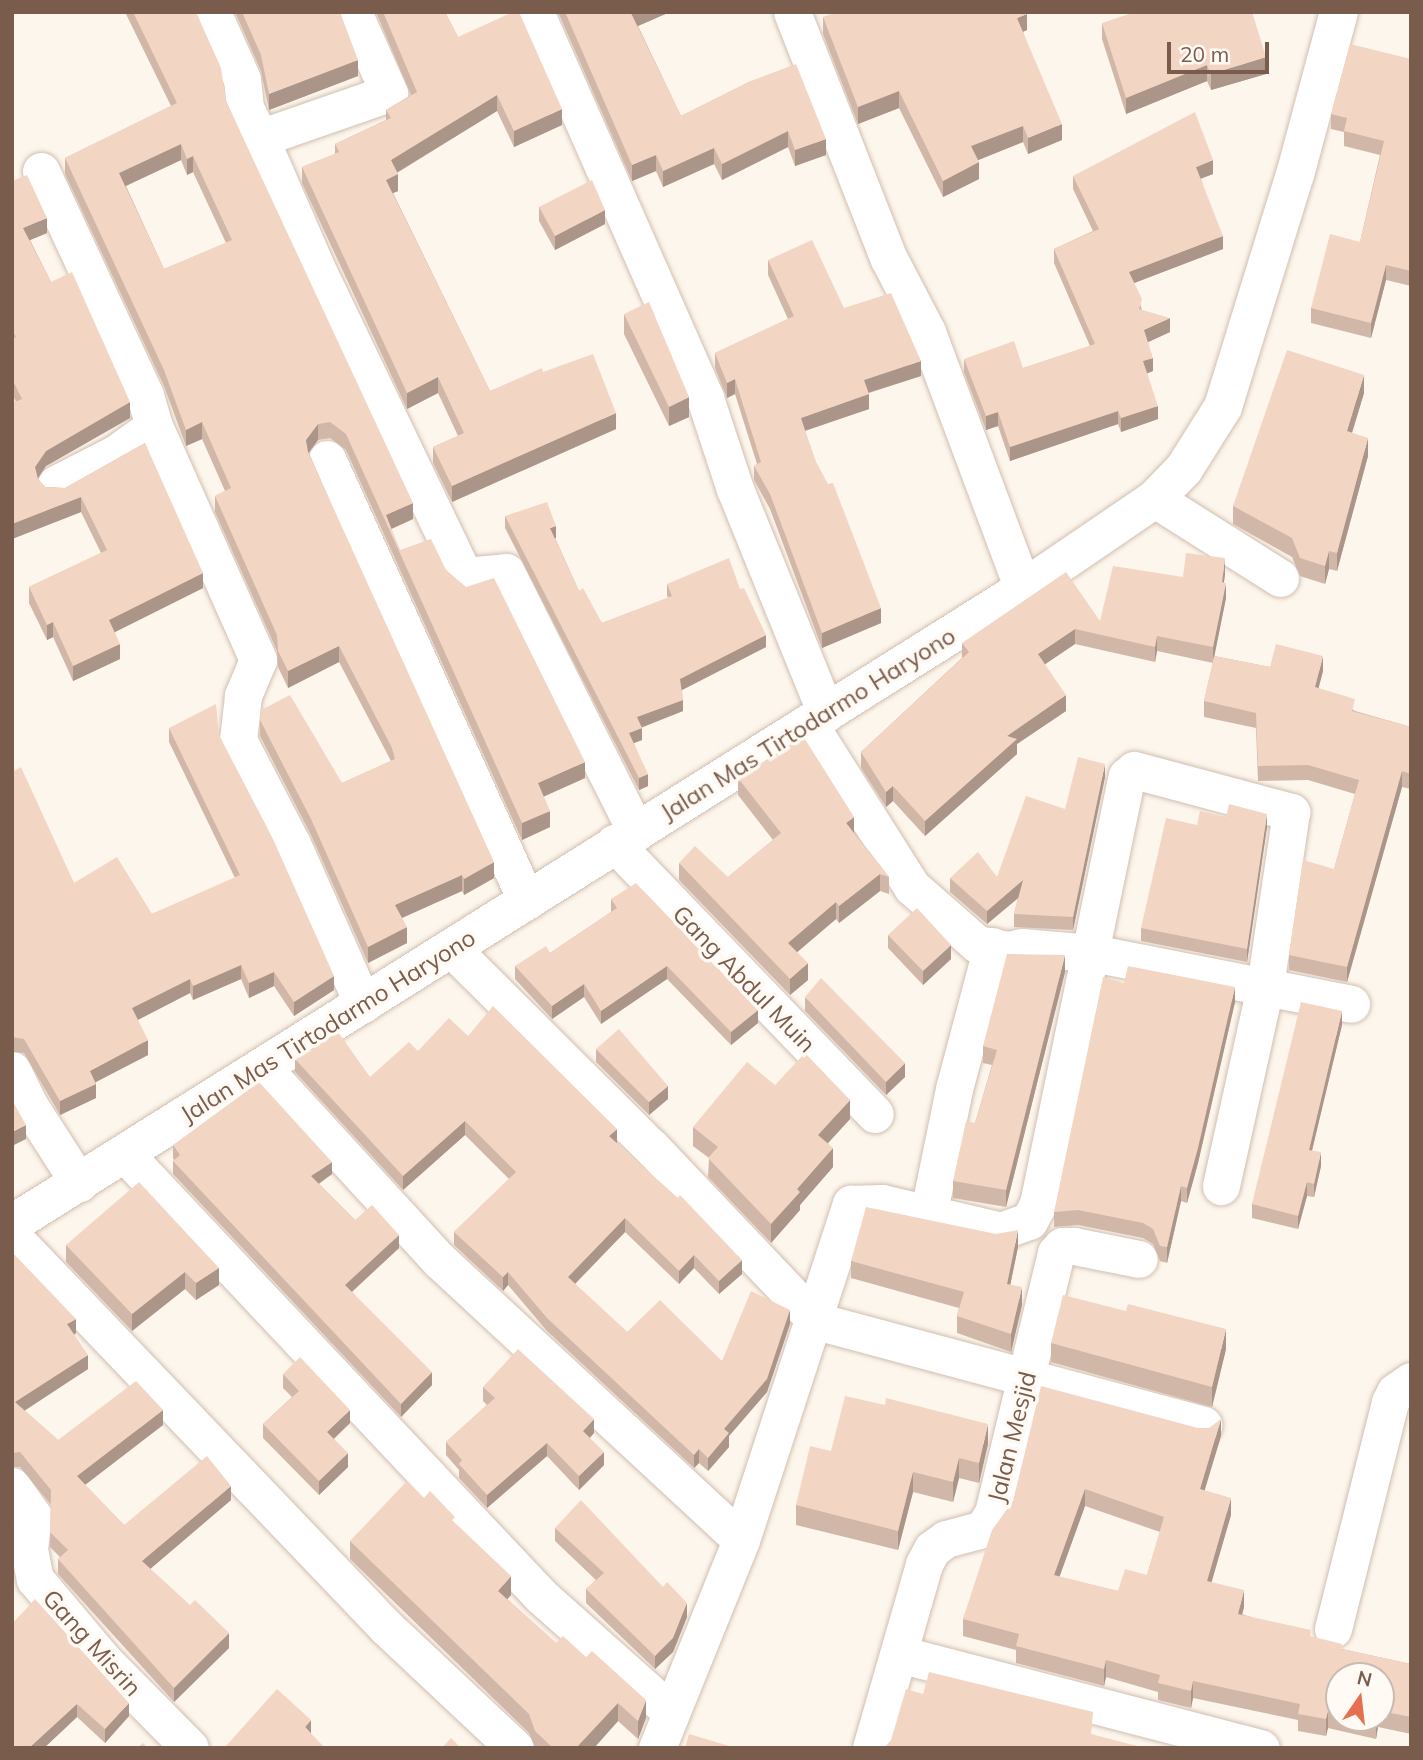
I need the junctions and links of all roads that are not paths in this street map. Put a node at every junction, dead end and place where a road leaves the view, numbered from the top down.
1 (212, 12) edge
2 (353, 12) edge
3 (535, 12) edge
4 (792, 12) edge
5 (1339, 12) edge
6 (260, 138) junction
7 (41, 171) dead end
8 (154, 426) junction
9 (327, 459) dead end
10 (57, 484) dead end
11 (1155, 499) junction
12 (1280, 578) dead end
13 (1023, 589) junction
14 (818, 718) junction
15 (625, 838) junction
16 (527, 901) junction
17 (992, 946) junction
18 (452, 948) junction
19 (1092, 953) junction
20 (1265, 987) junction
21 (363, 1004) junction
22 (1351, 1004) dead end
23 (262, 1067) junction
24 (12, 1070) edge
25 (874, 1114) dead end
26 (125, 1154) junction
27 (79, 1183) junction
28 (1221, 1186) dead end
29 (929, 1211) junction
30 (12, 1224) edge
31 (12, 1236) edge
32 (1139, 1259) dead end
33 (816, 1321) junction
34 (1025, 1380) junction
35 (1411, 1381) edge
36 (1203, 1425) edge
37 (12, 1486) edge
38 (741, 1540) junction
39 (1333, 1629) dead end
40 (899, 1654) junction
41 (670, 1711) junction
42 (190, 1748) edge
43 (515, 1748) edge
44 (657, 1748) edge
45 (871, 1748) edge
46 (1261, 1748) edge

1 - 6 street
2 - 6 street
3 - 14 street
4 - 13 street
5 - 11 street, Jalan Mas Tirtodarmo Haryono
6 - 15 street, Gang Abdul Muin
7 - 8 street
8 - 10 street
8 - 21 street
9 - 16 street
11 - 12 street
11 - 13 street, Jalan Mas Tirtodarmo Haryono
13 - 14 street, Jalan Mas Tirtodarmo Haryono
14 - 15 street, Jalan Mas Tirtodarmo Haryono
14 - 17 street
15 - 16 street, Jalan Mas Tirtodarmo Haryono
15 - 25 street, Gang Abdul Muin
16 - 18 street, Jalan Mas Tirtodarmo Haryono
17 - 19 street
17 - 29 street
18 - 21 street, Jalan Mas Tirtodarmo Haryono
18 - 33 street
19 - 20 street
19 - 20 street
19 - 29 street
20 - 22 street
20 - 28 street
21 - 23 street, Jalan Mas Tirtodarmo Haryono
23 - 26 street, Jalan Mas Tirtodarmo Haryono
23 - 38 street
24 - 27 street
26 - 27 street, Jalan Mas Tirtodarmo Haryono
26 - 41 street
27 - 30 street, Jalan Mas Tirtodarmo Haryono
29 - 33 street
31 - 43 street
32 - 34 street, Jalan Mesjid
33 - 34 street
33 - 38 street
34 - 36 street
34 - 40 street, Jalan Mesjid
35 - 39 street
37 - 42 street, Gang Misrin
38 - 41 street
40 - 45 street, Jalan Mesjid
40 - 46 street
41 - 44 street

